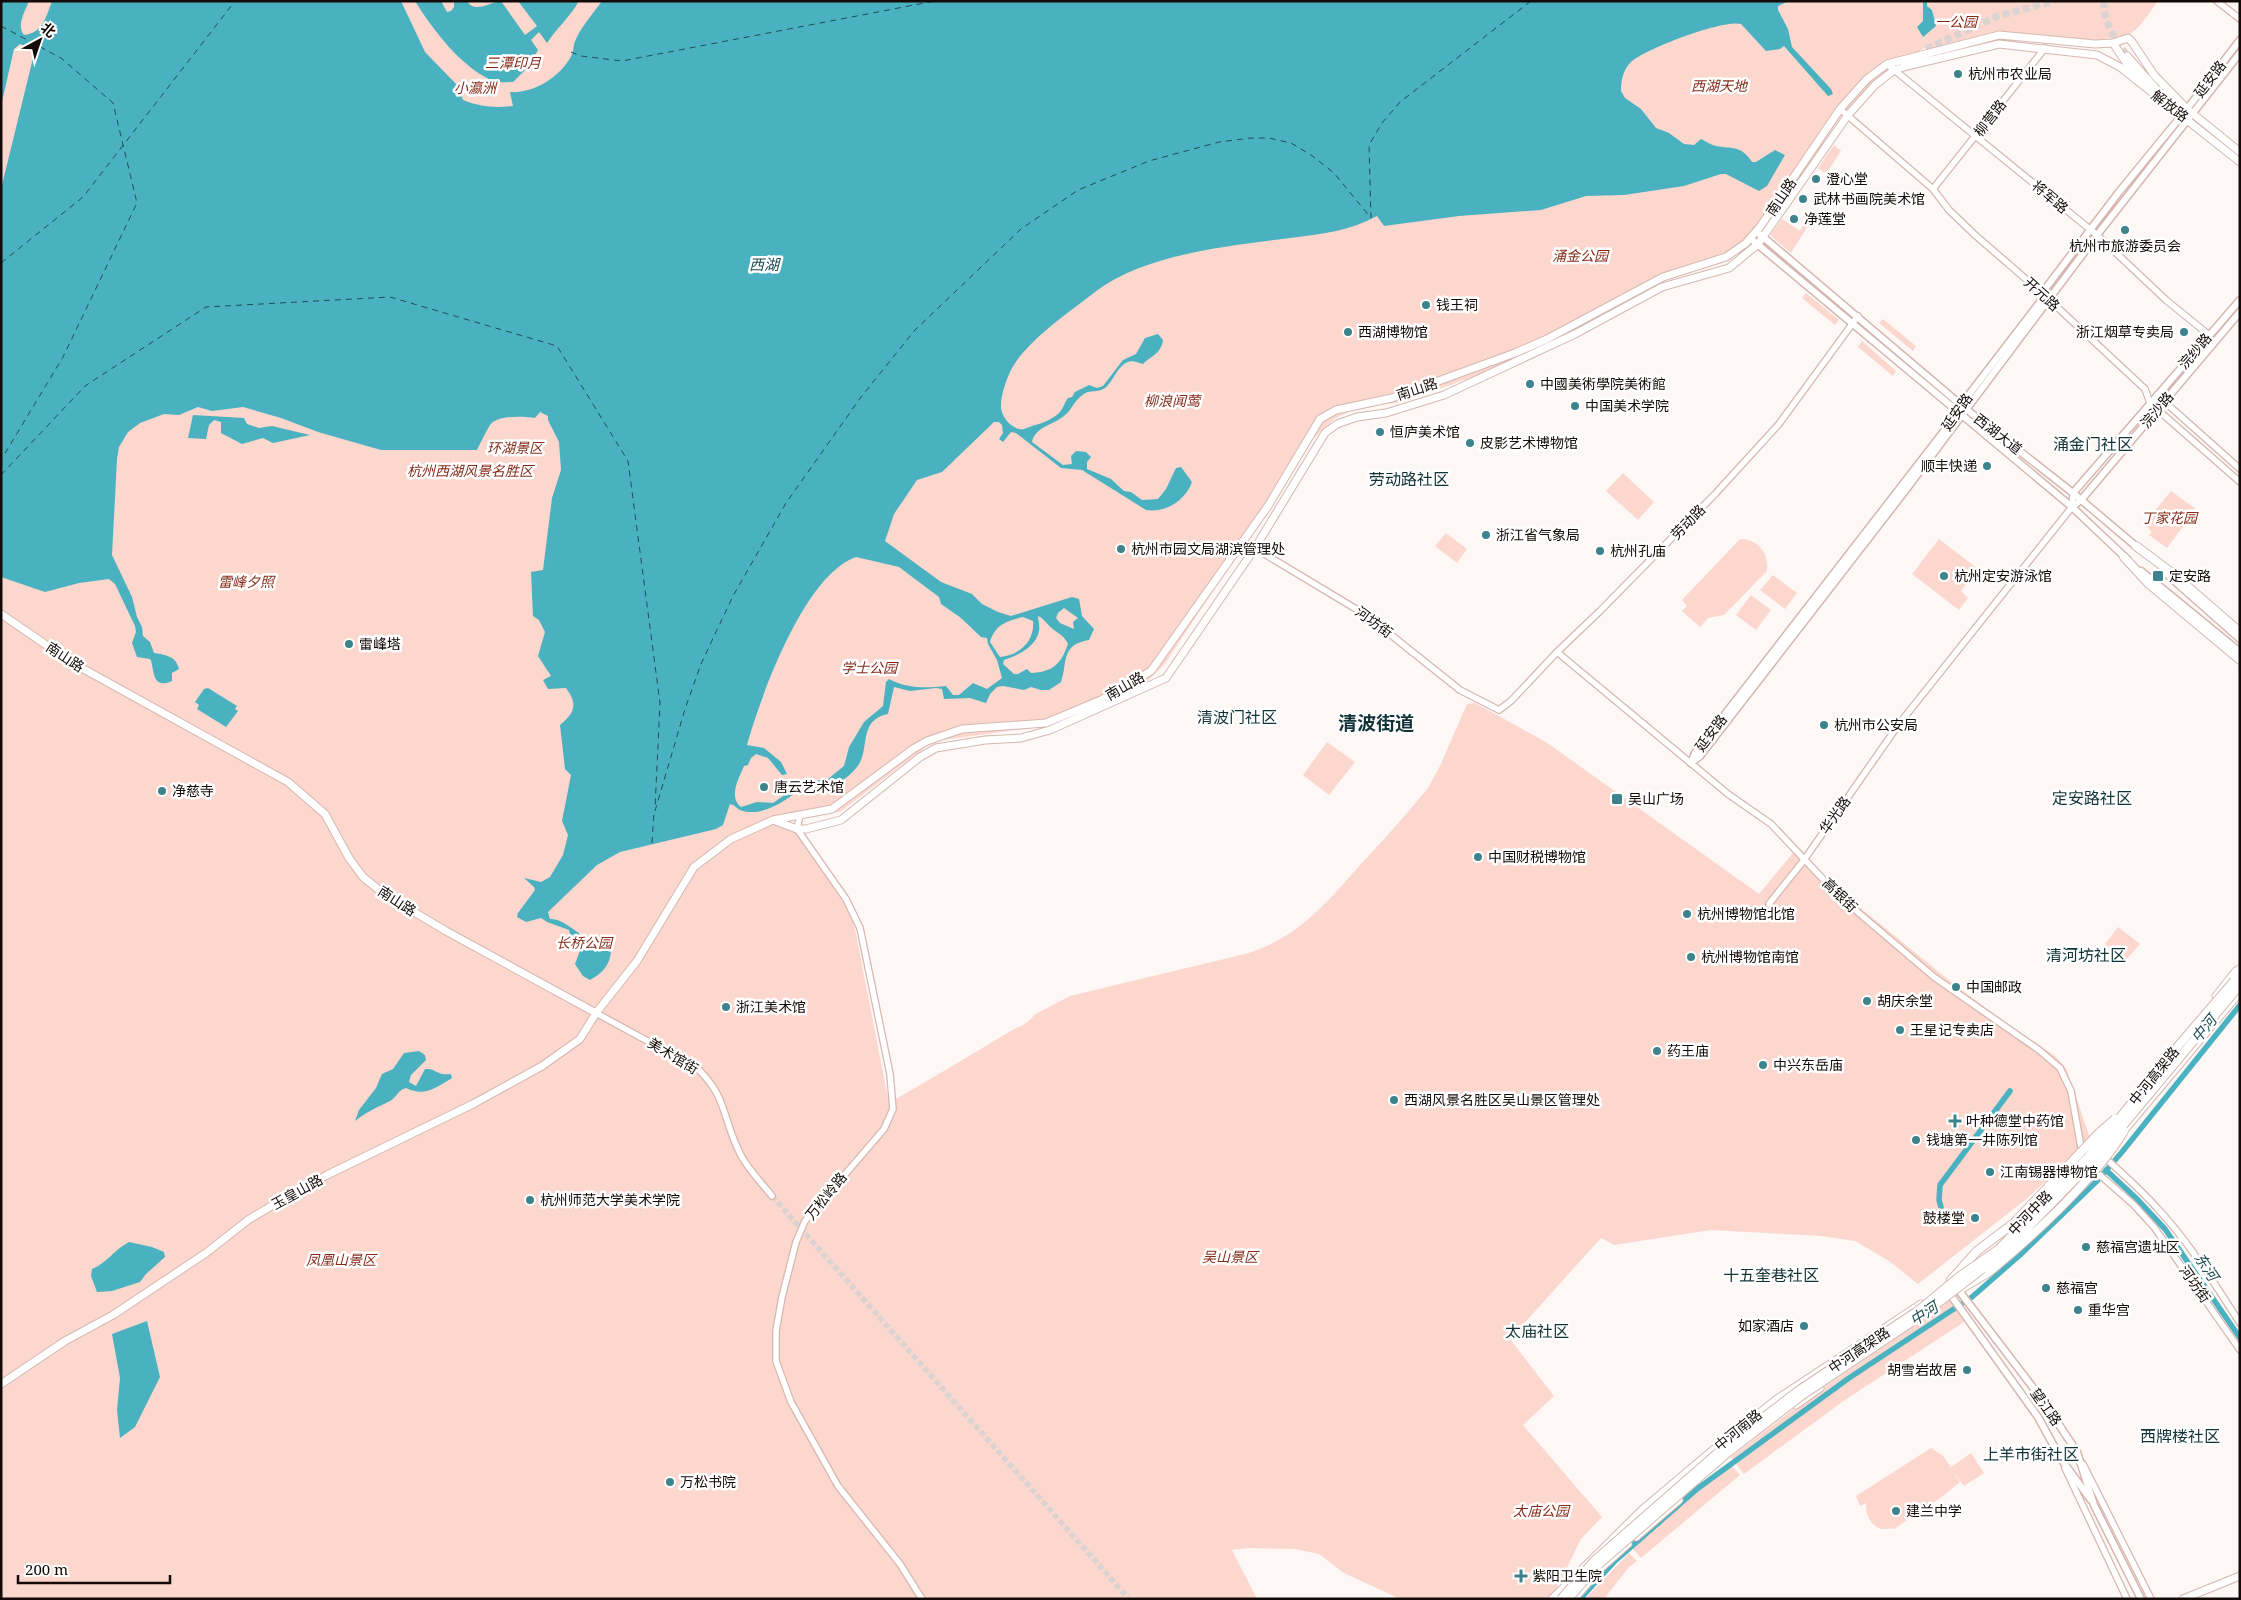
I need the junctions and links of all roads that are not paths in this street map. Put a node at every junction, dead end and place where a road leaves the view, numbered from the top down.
1 (2217, 1) edge
2 (2240, 19) edge
3 (2240, 40) edge
4 (2113, 43) junction
5 (2045, 48) junction
6 (1926, 49) tunnel mouth
7 (2240, 53) edge
8 (2097, 55) joint
9 (2126, 56) tunnel mouth
10 (1905, 58) junction
11 (1887, 64) junction
12 (1894, 70) junction
13 (1840, 109) junction
14 (2189, 114) junction
15 (1848, 115) junction
16 (2180, 116) junction
17 (1976, 136) junction
18 (2240, 152) edge
19 (2240, 162) edge
20 (1933, 189) junction
21 (2089, 230) junction
22 (1756, 231) junction
23 (2097, 235) junction
24 (1763, 237) junction
25 (1750, 238) junction
26 (1758, 244) junction
27 (2042, 293) junction
28 (2050, 300) junction
29 (2240, 300) edge
30 (2240, 312) edge
31 (1858, 316) junction
32 (1853, 323) junction
33 (2209, 335) junction
34 (2157, 395) junction
35 (2164, 401) junction
36 (2150, 403) junction
37 (1963, 407) junction
38 (2157, 409) junction
39 (1960, 414) junction
40 (2240, 469) edge
41 (2240, 482) edge
42 (2073, 494) junction
43 (2081, 500) junction
44 (2072, 507) junction
45 (1243, 541) junction
46 (2136, 546) junction
47 (1255, 548) junction
48 (2124, 557) junction
49 (1, 614) edge
50 (2240, 632) edge
51 (2240, 638) edge
52 (1557, 652) junction
53 (2240, 652) edge
54 (2240, 660) edge
55 (1499, 710) joint
56 (1691, 763) junction
57 (800, 815) junction
58 (772, 820) junction
59 (797, 829) junction
60 (1804, 860) junction
61 (1769, 904) dead end
62 (2240, 968) edge
63 (2240, 973) edge
64 (2237, 983) edge
65 (2240, 992) edge
66 (596, 1013) junction
67 (2133, 1108) junction
68 (2081, 1141) junction
69 (2092, 1147) junction
70 (2083, 1157) junction
71 (2106, 1158) junction
72 (2094, 1170) junction
73 (772, 1196) tunnel mouth
74 (1950, 1280) junction
75 (1943, 1286) junction
76 (1951, 1296) junction
77 (1964, 1296) junction
78 (2240, 1323) edge
79 (2240, 1350) edge
80 (1, 1384) edge
81 (2077, 1452) junction
82 (2061, 1459) junction
83 (2094, 1505) junction
84 (2240, 1576) edge
85 (922, 1599) edge
86 (1552, 1599) edge
87 (1561, 1599) edge
88 (1568, 1599) edge
89 (1574, 1599) edge
90 (2127, 1599) edge
91 (2141, 1599) edge
92 (2151, 1599) edge
93 (2183, 1599) edge

1 - 2 street
3 - 14 main road, 延安路
4 - 10 main road, 南山路
4 - 14 main road
4 - 14 main road, 南山路
5 - 8 main road, 南山路
5 - 12 main road, 南山路
5 - 17 street, 柳营路
6 - 10 main road
7 - 14 main road, 延安路
8 - 16 main road, 解放路
9 - 14 main road
10 - 11 main road, 南山路
11 - 12 street, 将军路
11 - 13 main road, 南山路
12 - 15 main road, 南山路
12 - 17 street, 将军路
13 - 15 street, 开元路
13 - 22 main road, 南山路
14 - 16 main road, 解放路
14 - 18 main road, 解放路
14 - 19 main road, 解放路
14 - 23 main road, 延安路
15 - 20 street, 开元路
15 - 24 main road, 南山路
16 - 21 main road, 延安路
17 - 20 street, 柳营路
17 - 21 street, 将军路
20 - 27 street, 开元路
21 - 23 street, 将军路
21 - 27 main road, 延安路
22 - 24 main road, 西湖大道
22 - 25 main road, 南山路
23 - 28 main road, 延安路
23 - 33 street, 将军路
24 - 26 main road, 南山路
24 - 31 main road, 西湖大道
25 - 26 main road, 西湖大道
25 - 45 main road, 南山路
26 - 32 main road, 西湖大道
26 - 47 main road, 南山路
27 - 28 street, 开元路
27 - 37 main road, 延安路
28 - 36 street, 开元路
28 - 37 main road, 延安路
29 - 33 main road, 浣纱路
30 - 35 main road, 浣沙路
31 - 32 street, 劳动路
31 - 37 main road, 西湖大道
32 - 39 main road, 西湖大道
32 - 52 street, 劳动路
33 - 34 main road, 浣纱路
34 - 35 street
34 - 36 main road, 浣纱路
35 - 38 main road, 浣沙路
35 - 40 street
36 - 38 street, 开元路
36 - 42 main road, 浣纱路
37 - 39 main road, 延安路
37 - 42 main road, 西湖大道
38 - 41 street, 开元路
38 - 43 main road, 浣沙路
39 - 44 main road, 西湖大道
39 - 56 main road, 延安路
42 - 43 main road, 西湖大道
42 - 44 street
43 - 44 main road, 浣沙路
43 - 46 main road, 西湖大道
44 - 48 main road, 西湖大道
44 - 60 street, 华光路
45 - 47 street, 河坊街
45 - 57 main road, 南山路
46 - 50 highway
46 - 51 main road, 西湖大道
47 - 55 street, 河坊街
47 - 59 main road, 南山路
48 - 53 main road, 西湖大道
48 - 54 highway
49 - 66 main road, 南山路
52 - 55 street, 劳动路
52 - 56 street, 高银街
56 - 60 street, 高银街
57 - 58 main road, 南山路
57 - 59 street
58 - 59 main road, 南山路
58 - 66 main road, 南山路
59 - 85 street, 万松岭路
60 - 61 street, 华光路
60 - 68 street, 高银街
62 - 64 highway
62 - 69 main road, 中河中路
63 - 64 highway, 中河高架路
64 - 67 highway, 中河高架路, bridge
65 - 71 main road, 中河中路
66 - 73 street, 美术馆街
66 - 80 main road, 玉皇山路
67 - 74 highway, bridge
67 - 77 highway, bridge
67 - 87 highway, 中河高架路, bridge
67 - 88 highway, 中河高架路, bridge
68 - 69 street, 河坊街
68 - 70 street, 高银街
69 - 70 main road, 中河中路
69 - 71 street, 河坊街
70 - 72 street, 河坊街
70 - 74 main road, 中河中路
71 - 72 main road, 中河中路
71 - 78 street, 河坊街
72 - 77 main road, 中河中路
72 - 79 street, 河坊街
74 - 75 main road, 中河中路
74 - 77 main road, 望江路
75 - 76 main road, 望江路
75 - 86 main road, 中河南路
76 - 77 main road, 中河中路
76 - 82 main road, 望江路
76 - 89 main road, 中河南路
77 - 81 main road, 望江路
81 - 83 main road
81 - 92 street, 望江路
82 - 83 main road
82 - 90 street, 望江路
83 - 91 main road
84 - 93 main road

